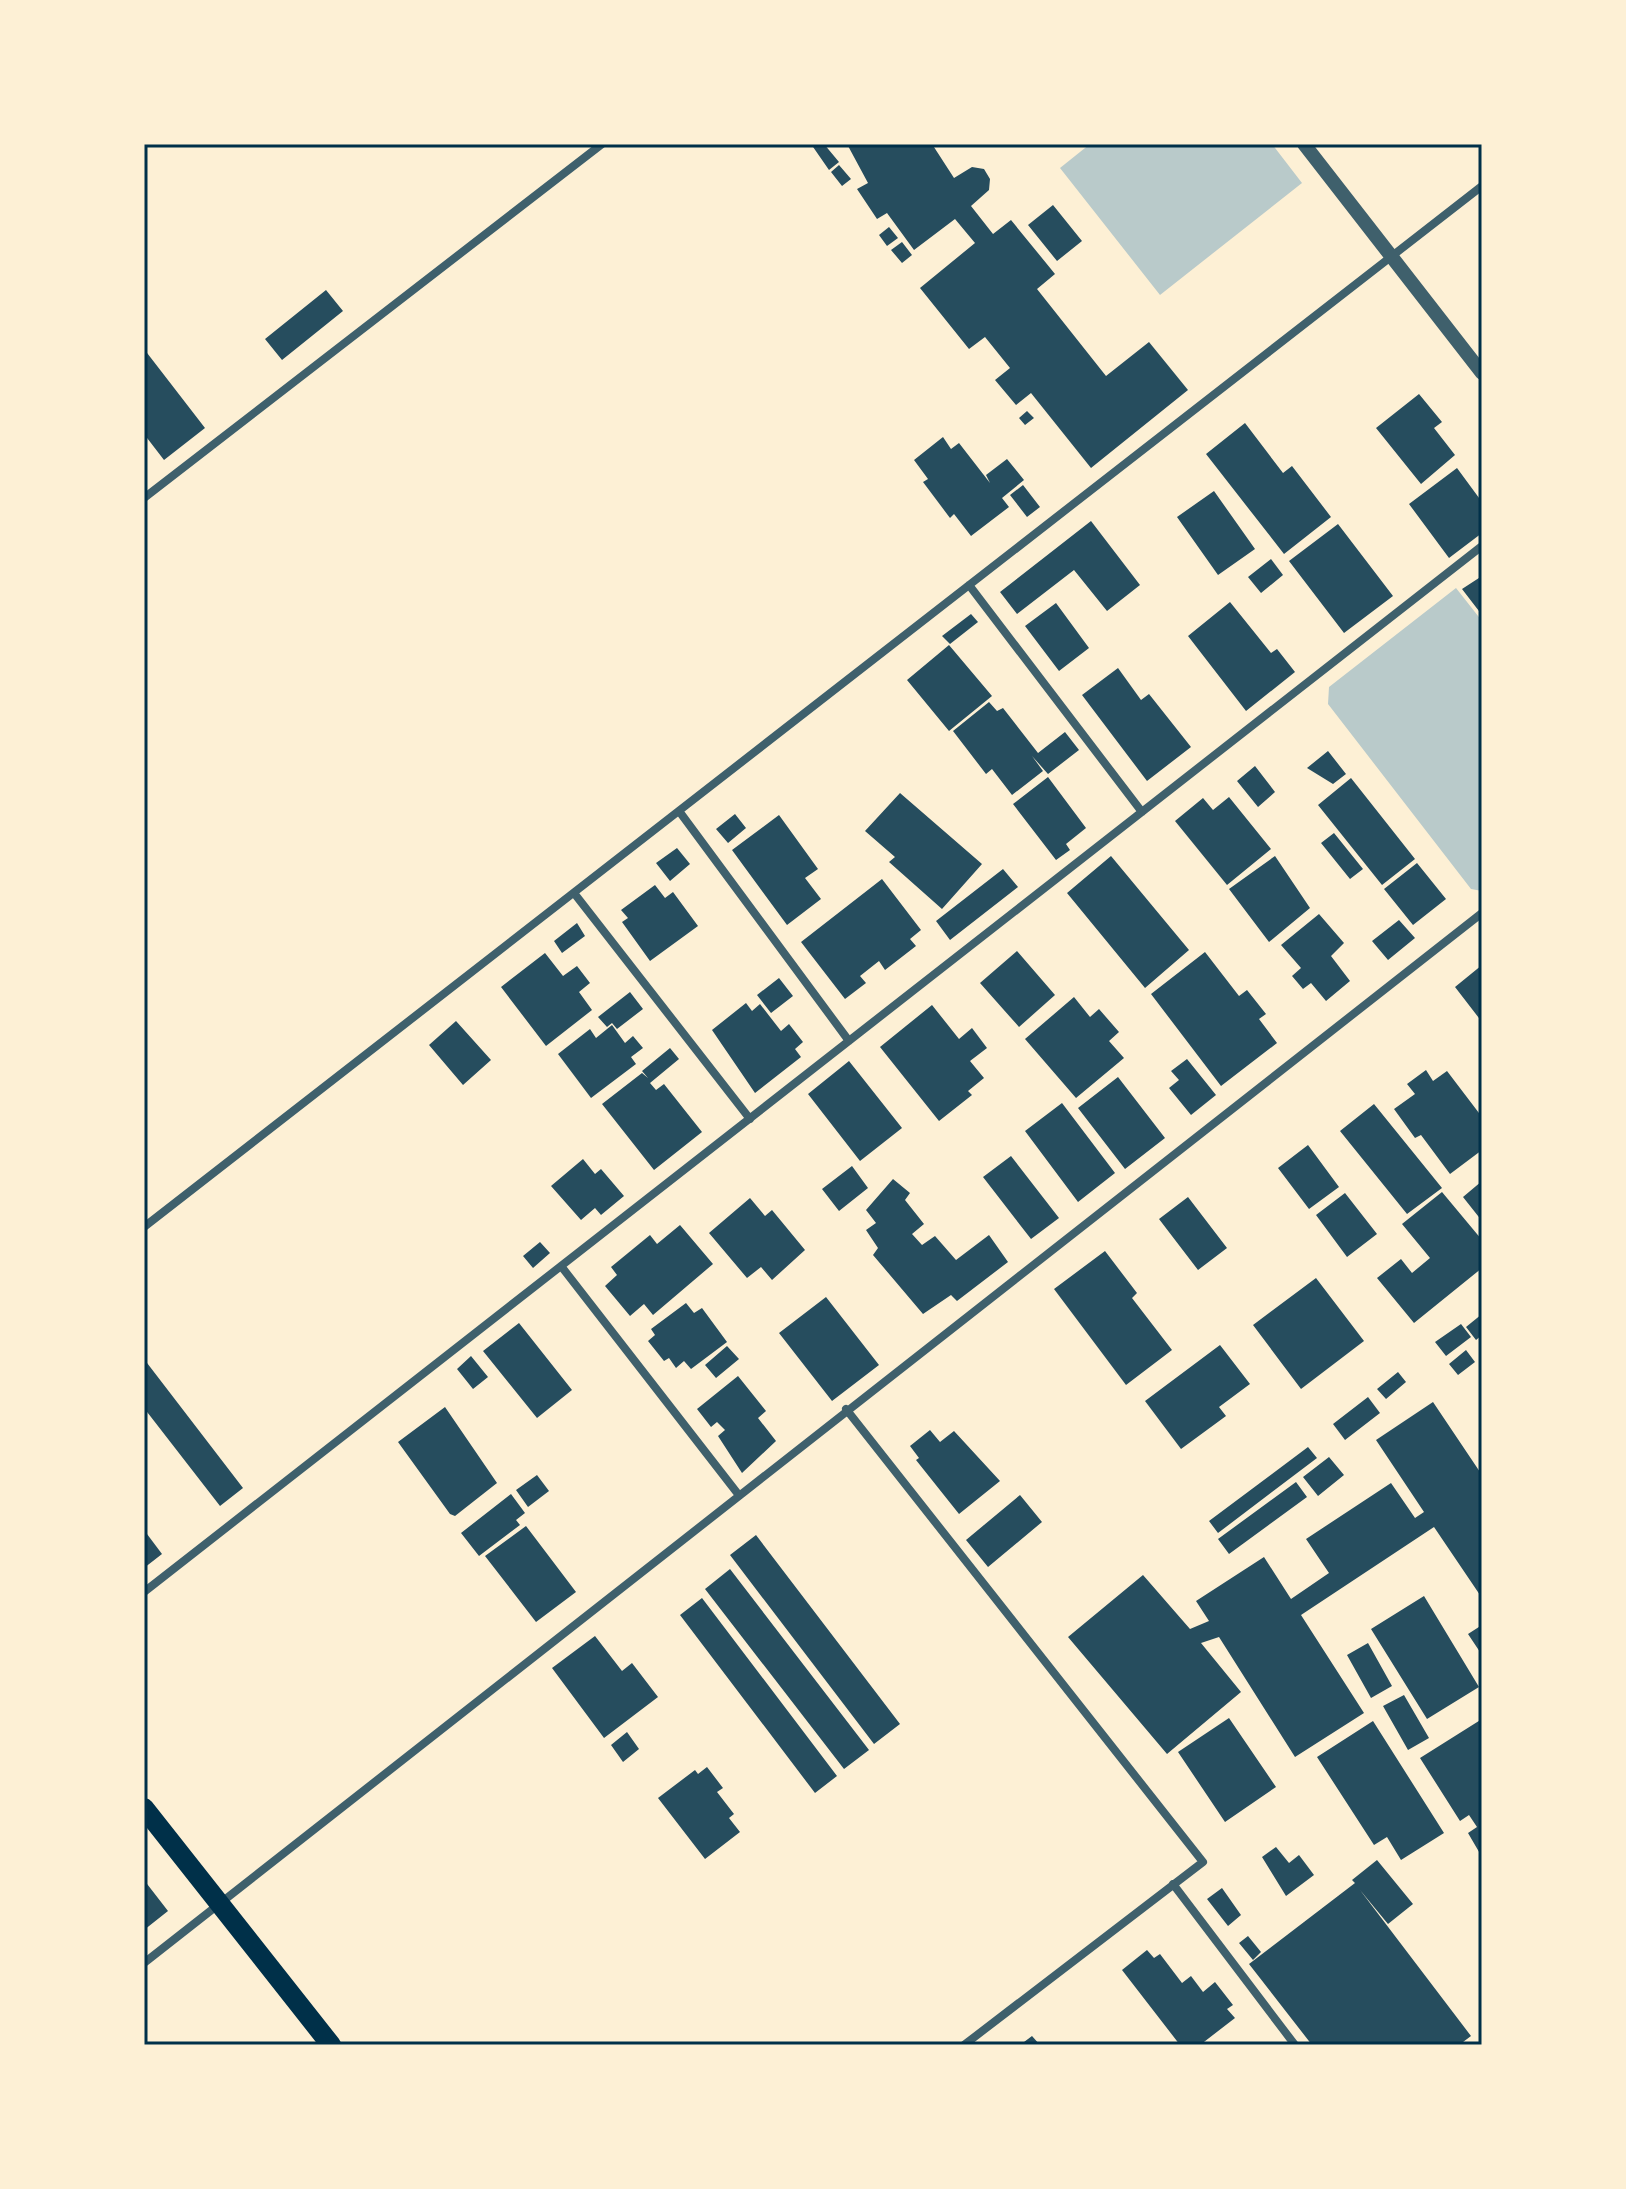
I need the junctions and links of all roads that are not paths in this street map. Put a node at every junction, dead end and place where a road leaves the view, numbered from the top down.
1 (602, 144) edge
2 (1304, 144) edge
3 (1482, 186) edge
4 (1391, 257) junction
5 (1482, 373) edge
6 (144, 498) edge
7 (1482, 546) edge
8 (969, 585) junction
9 (679, 811) junction
10 (1142, 812) junction
11 (574, 893) junction
12 (1482, 913) edge
13 (849, 1041) junction
14 (750, 1119) junction
15 (144, 1227) edge
16 (561, 1266) junction
17 (846, 1409) junction
18 (738, 1494) junction
19 (144, 1592) edge
20 (144, 1808) edge
21 (1173, 1884) junction
22 (219, 1905) junction
23 (144, 1963) edge
24 (331, 2045) edge
25 (964, 2045) edge
26 (1295, 2045) edge

1 - 6 street
2 - 4 street
3 - 4 street
4 - 5 street
4 - 8 street
7 - 10 street
8 - 9 street
8 - 10 street
9 - 11 street
9 - 13 street
10 - 13 street
11 - 14 street
11 - 15 street
12 - 17 street
13 - 14 street
14 - 16 street
16 - 18 street
16 - 19 street
17 - 18 street
17 - 21 street
18 - 22 street
20 - 22 main road
21 - 25 street
21 - 26 street
22 - 23 street
22 - 24 main road

